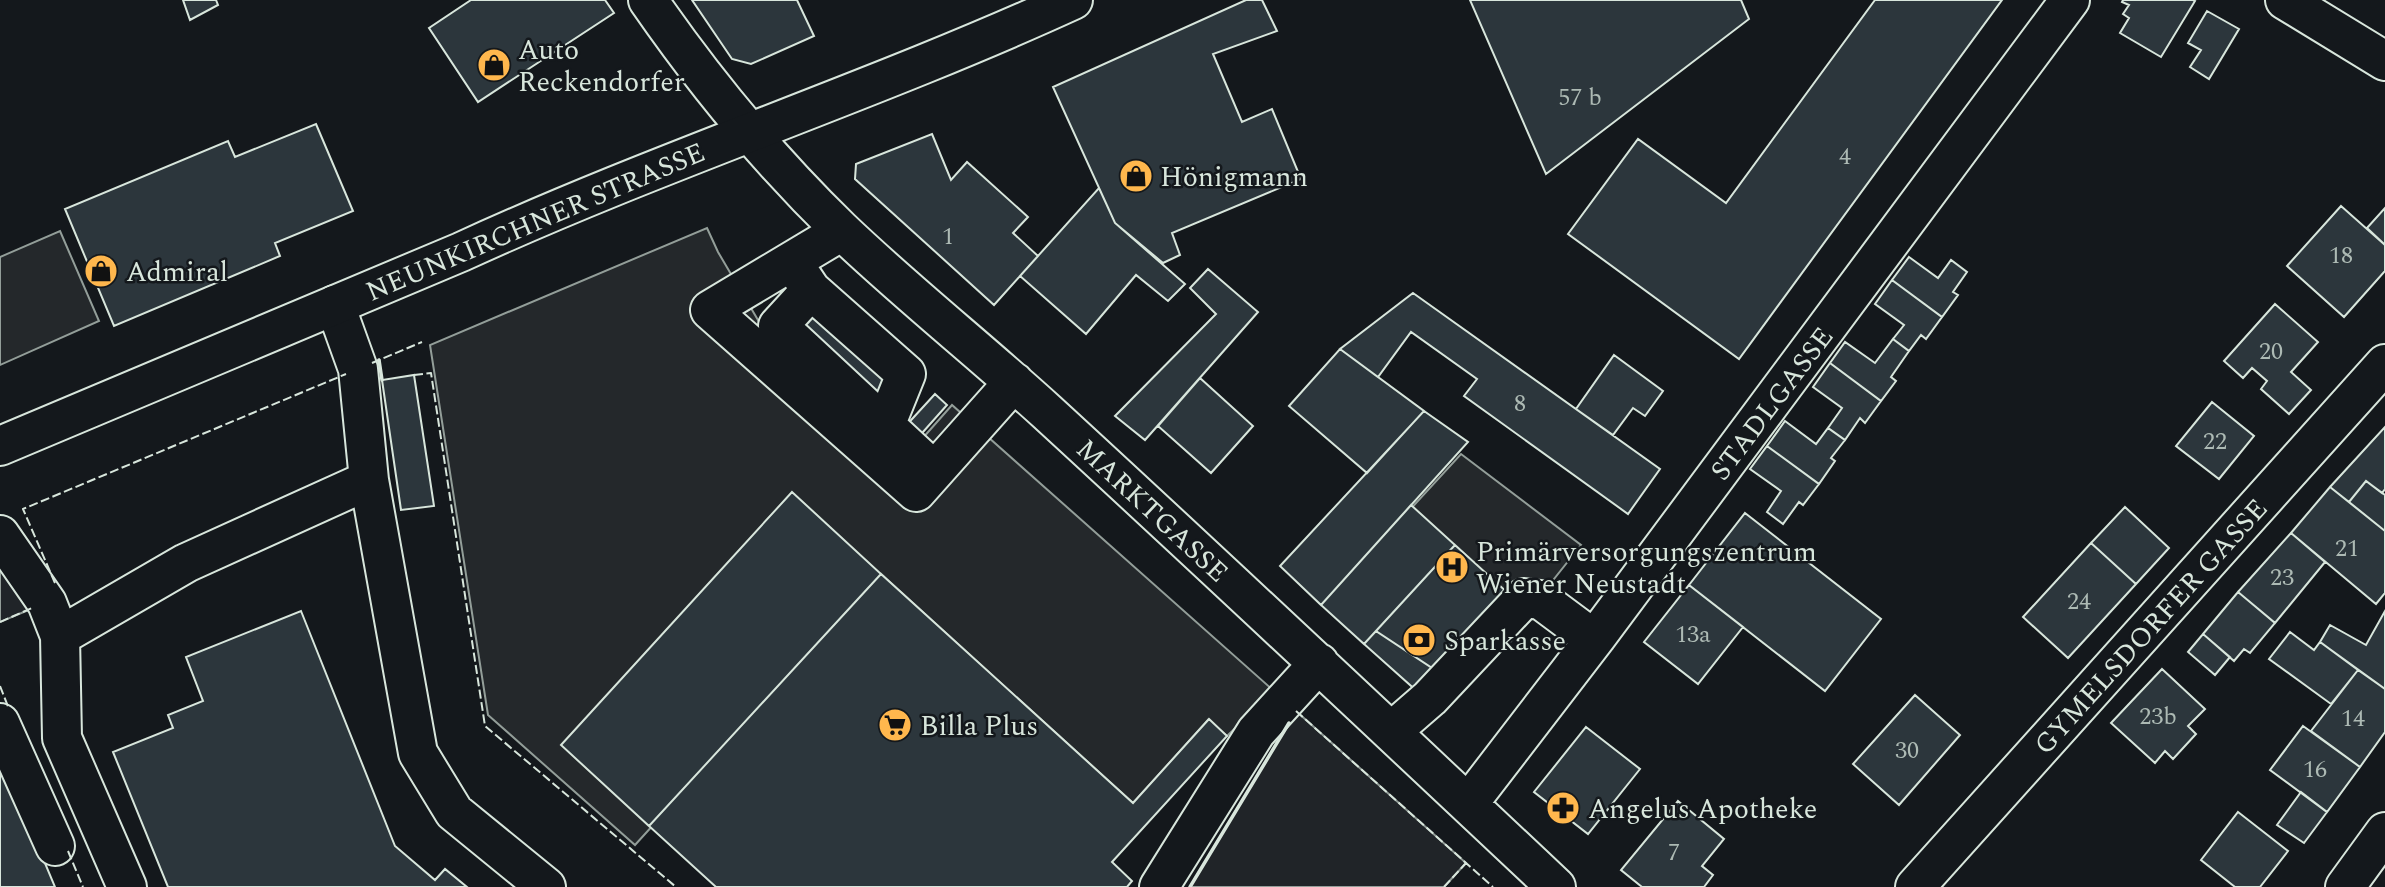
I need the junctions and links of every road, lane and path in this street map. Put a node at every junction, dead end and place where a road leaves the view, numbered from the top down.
1 (648, 0) edge
2 (1073, 0) edge
3 (2070, 0) edge
4 (2285, 0) edge
5 (2385, 61) edge
6 (752, 132) junction
7 (842, 231) junction
8 (801, 276) junction
9 (335, 305) junction
10 (2385, 364) edge
11 (1014, 382) junction
12 (886, 426) junction
13 (0, 446) edge
14 (369, 480) junction
15 (917, 490) junction
16 (0, 535) edge
17 (60, 636) junction
18 (1597, 636) junction
19 (1319, 663) junction
20 (0, 723) edge
21 (1392, 731) junction
22 (1468, 804) junction
23 (2385, 832) edge
24 (55, 846) dead end
25 (127, 887) edge
26 (546, 887) edge
27 (1159, 887) edge
28 (1556, 887) edge
29 (1915, 887) edge
30 (2345, 887) edge

1 - 6 street, MARKTGASSE
2 - 6 street, NEUNKIRCHNER STRASSE
3 - 18 street, STADLGASSE
4 - 5 street
6 - 7 street, MARKTGASSE
6 - 9 street, NEUNKIRCHNER STRASSE
7 - 8 street
7 - 11 street, MARKTGASSE
8 - 12 street
8 - 12 street
8 - 15 street
9 - 13 street, NEUNKIRCHNER STRASSE
9 - 14 street
10 - 29 street, GYMELSDORFER GASSE
11 - 15 street
11 - 19 street, MARKTGASSE
12 - 15 street
14 - 17 street
14 - 26 street
16 - 17 street
17 - 25 street
18 - 21 street
18 - 22 street, STADLGASSE
19 - 21 street, MARKTGASSE
19 - 27 street
20 - 24 street
21 - 22 street, MARKTGASSE
22 - 28 street, MARKTGASSE
23 - 30 street

